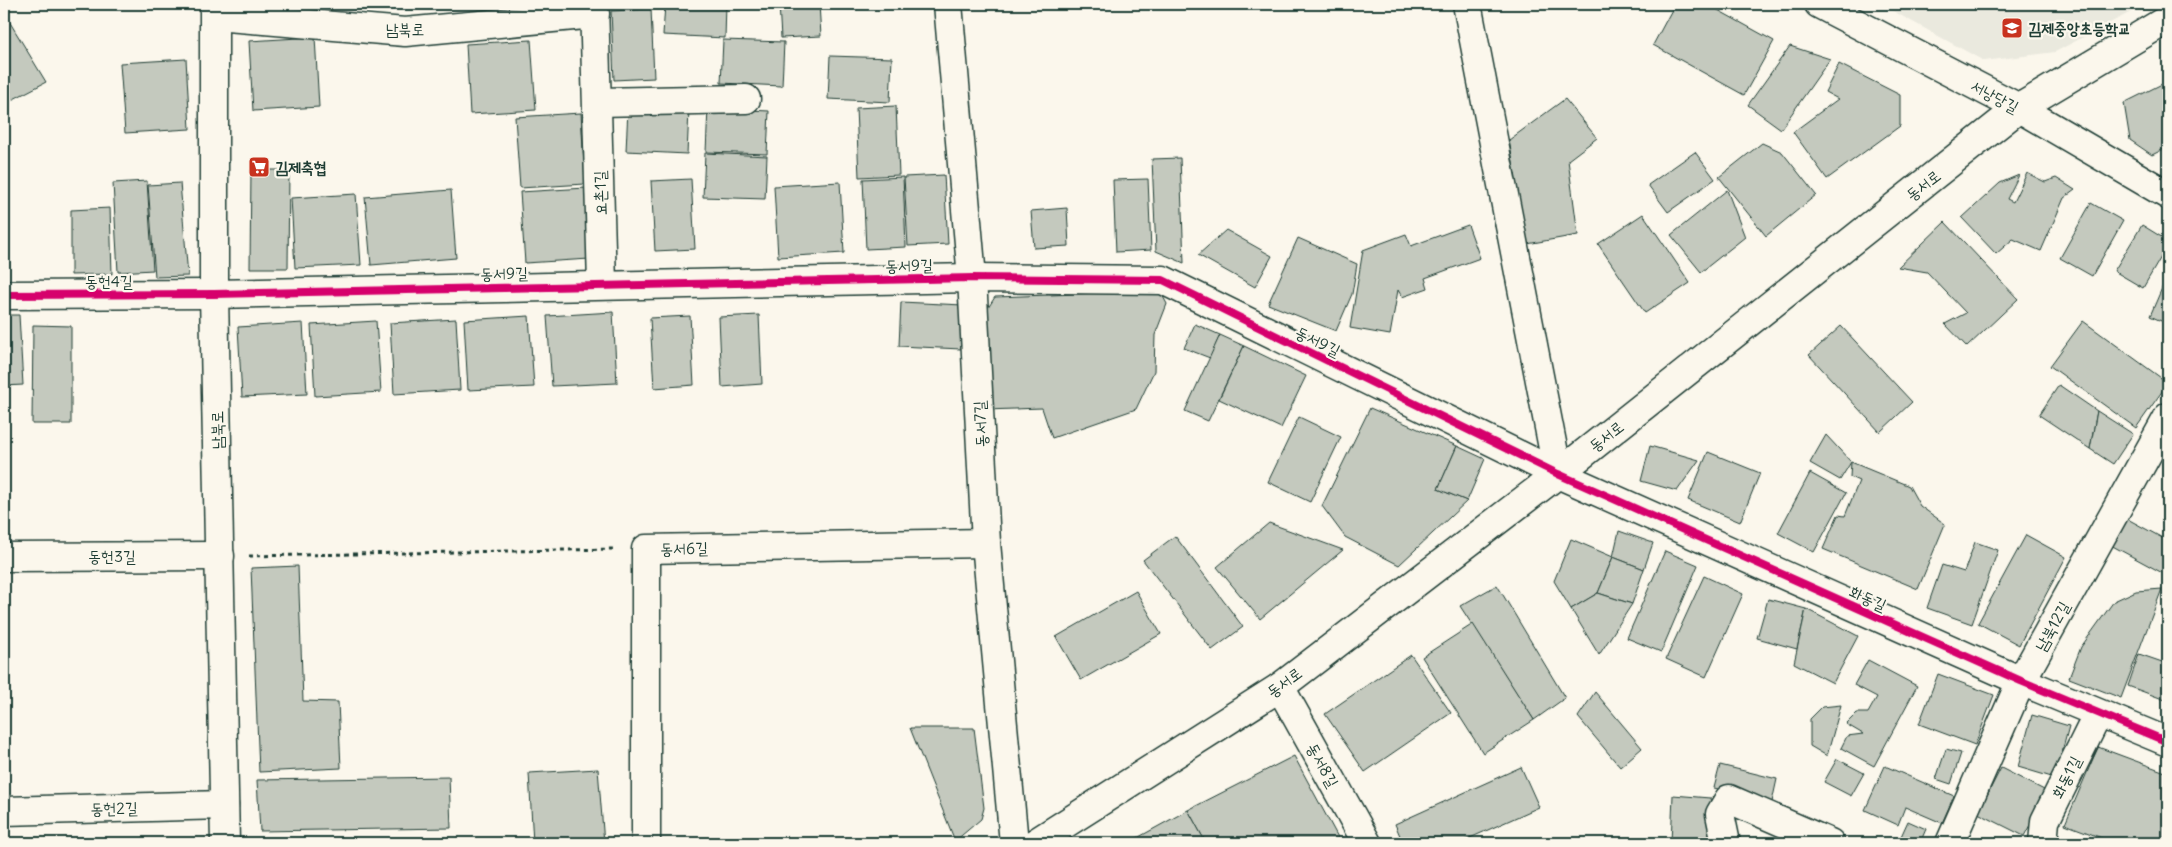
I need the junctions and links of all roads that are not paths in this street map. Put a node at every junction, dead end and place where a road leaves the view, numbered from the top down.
1 (948, 4) edge
2 (1467, 4) edge
3 (1819, 4) edge
4 (594, 9) edge
5 (214, 10) edge
6 (2168, 18) edge
7 (746, 99) dead end
8 (598, 102) junction
9 (2019, 108) junction
10 (2168, 195) edge
11 (972, 278) junction
12 (602, 284) junction
13 (214, 294) junction
14 (4, 296) edge
15 (2168, 417) edge
16 (1558, 474) junction
17 (986, 543) junction
18 (220, 556) junction
19 (4, 557) edge
20 (2021, 681) junction
21 (1280, 687) junction
22 (2098, 714) junction
23 (2168, 742) edge
24 (224, 806) junction
25 (4, 811) edge
26 (225, 843) edge
27 (646, 843) edge
28 (1014, 843) edge
29 (1035, 843) edge
30 (1367, 843) edge
31 (1726, 843) edge
32 (1830, 843) edge
33 (1950, 843) edge
34 (2043, 843) edge

1 - 11 street, 동서7길
2 - 16 street
3 - 9 street, 서낭당길
4 - 5 street, 남북로
4 - 8 street, 요촌1길
5 - 13 street, 남북로
6 - 9 street, 동서로
7 - 8 street
8 - 12 street, 요촌1길
9 - 10 street, 서낭당길
9 - 16 street, 동서로
11 - 12 street, 동서9길
11 - 16 street, 동서9길
11 - 17 street, 동서7길
12 - 13 street, 동서9길
13 - 14 street, 동헌4길
13 - 18 street, 남북로
15 - 20 street, 남북12길
16 - 20 street, 화동길
16 - 21 street, 동서로
17 - 27 street, 동서6길
17 - 28 street, 동서7길
18 - 19 street, 동헌3길
18 - 24 street, 남북로
20 - 22 street, 화동길
20 - 33 street, 남북12길
21 - 29 street, 동서로
21 - 30 street, 동서8길
22 - 23 street, 화동길
22 - 34 street, 화동1길
24 - 25 street, 동헌2길
24 - 26 street, 남북로
31 - 32 street

